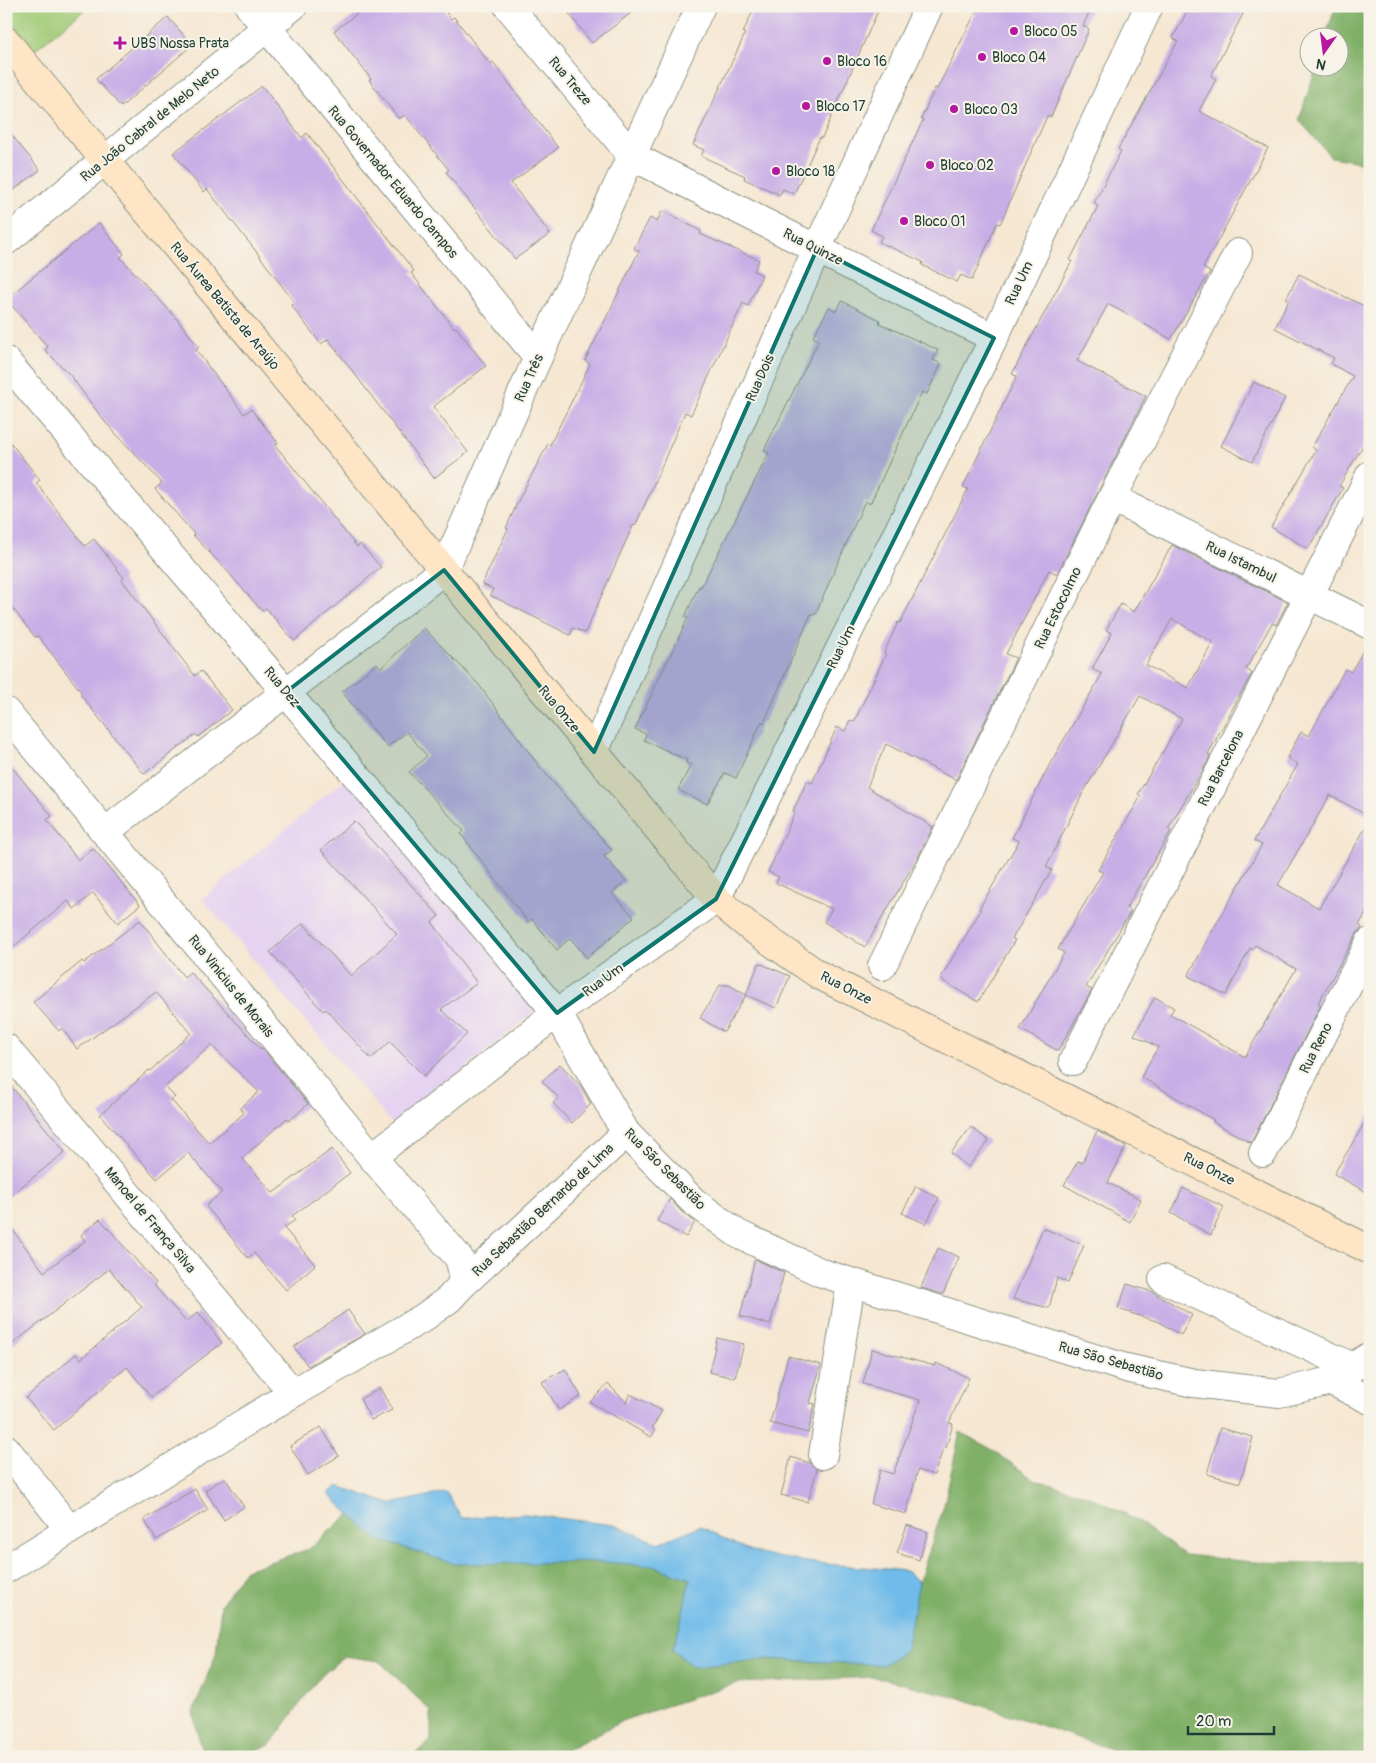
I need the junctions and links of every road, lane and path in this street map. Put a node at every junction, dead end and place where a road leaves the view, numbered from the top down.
1 (248, 6) edge
2 (293, 6) edge
3 (508, 6) edge
4 (701, 6) edge
5 (929, 6) edge
6 (1148, 6) edge
7 (266, 28) junction
8 (6, 41) edge
9 (632, 156) junction
10 (105, 160) junction
11 (6, 241) edge
12 (817, 249) junction
13 (1238, 253) dead end
14 (994, 338) junction
15 (538, 357) junction
16 (6, 361) edge
17 (1370, 475) edge
18 (1112, 498) junction
19 (444, 570) junction
20 (1309, 595) junction
21 (1370, 625) edge
22 (286, 692) junction
23 (6, 712) edge
24 (594, 752) junction
25 (105, 832) junction
26 (716, 899) junction
27 (1370, 942) edge
28 (882, 966) dead end
29 (557, 1013) junction
30 (6, 1048) edge
31 (1073, 1062) dead end
32 (626, 1133) junction
33 (1263, 1153) dead end
34 (372, 1156) junction
35 (1370, 1250) edge
36 (1163, 1279) dead end
37 (852, 1282) junction
38 (460, 1286) junction
39 (1362, 1361) edge
40 (1331, 1381) junction
41 (293, 1393) junction
42 (1370, 1400) edge
43 (6, 1449) edge
44 (823, 1455) dead end
45 (69, 1529) junction
46 (6, 1569) edge

1 - 7 street, Rua Governador Eduardo Campos
2 - 7 street, Rua João Cabral de Melo Neto
3 - 9 street, Rua Treze
4 - 9 street, Rua Três
5 - 12 street, Rua Dois
6 - 14 street, Rua Um
7 - 10 street, Rua João Cabral de Melo Neto
7 - 15 street, Rua Governador Eduardo Campos
8 - 10 street, Rua Áurea Batista de Araújo
9 - 12 street, Rua Quinze
9 - 15 street, Rua Três
10 - 11 street, Rua João Cabral de Melo Neto
10 - 19 street, Rua Áurea Batista de Araújo
12 - 14 street, Rua Quinze
12 - 24 street, Rua Dois
13 - 18 street, Rua Estocolmo
14 - 26 street, Rua Um
15 - 19 street, Rua Três
16 - 22 street, Rua Dez
17 - 20 street, Rua Barcelona
18 - 20 street, Rua Istambul
18 - 28 street, Rua Estocolmo
19 - 22 street, Rua Três
19 - 24 street, Rua Onze
20 - 21 street, Rua Istambul
20 - 31 street, Rua Barcelona
22 - 25 street, Rua Três
22 - 29 street, Rua Dez
23 - 25 street, Rua Vinicius de Morais
24 - 26 street, Rua Onze
25 - 34 street, Rua Vinicius de Morais
26 - 29 street, Rua Um
26 - 35 street, Rua Onze
27 - 33 street, Rua Reno
29 - 32 street, Rua São Sebastião
29 - 34 street, Rua Um
30 - 41 street, Manoel de França Silva
32 - 37 street, Rua São Sebastião
32 - 38 street, Rua Sebastião Bernardo de Lima
34 - 38 street, Rua Vinicius de Morais
36 - 39 street
37 - 40 street, Rua São Sebastião
37 - 44 street
38 - 41 street, Rua Sebastião Bernardo de Lima
39 - 40 street, Rua São Sebastião
40 - 42 street
41 - 45 street, Rua Sebastião Bernardo de Lima
43 - 45 street
45 - 46 street, Rua Sebastião Bernardo de Lima

